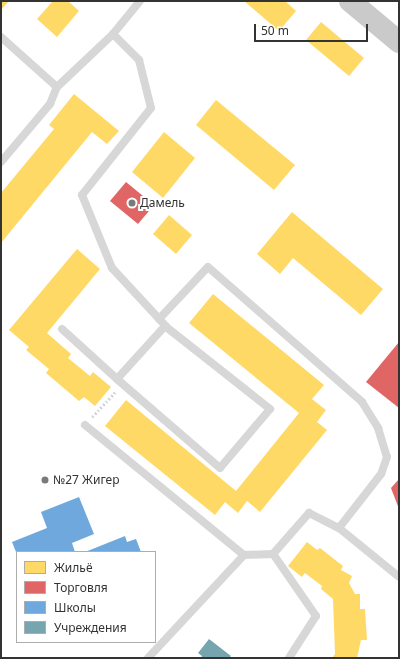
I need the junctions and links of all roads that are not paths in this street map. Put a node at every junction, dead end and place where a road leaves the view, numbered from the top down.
1 (140, 1) edge
2 (350, 1) edge
3 (113, 34) junction
4 (1, 37) edge
5 (399, 42) edge
6 (57, 87) junction
7 (1, 162) edge
8 (159, 319) junction
9 (165, 326) junction
10 (62, 330) dead end
11 (120, 381) junction
12 (85, 425) road end
13 (339, 528) junction
14 (272, 554) junction
15 (244, 555) junction
16 (399, 577) edge
17 (148, 658) edge
18 (289, 658) edge

1 - 3 lane
2 - 5 main road
3 - 6 lane
3 - 8 lane
4 - 6 lane
6 - 7 lane
8 - 9 lane
8 - 13 lane
9 - 11 lane
9 - 11 lane
10 - 11 lane
12 - 15 lane
13 - 14 lane
13 - 16 lane
14 - 15 lane
14 - 18 lane
15 - 17 lane

